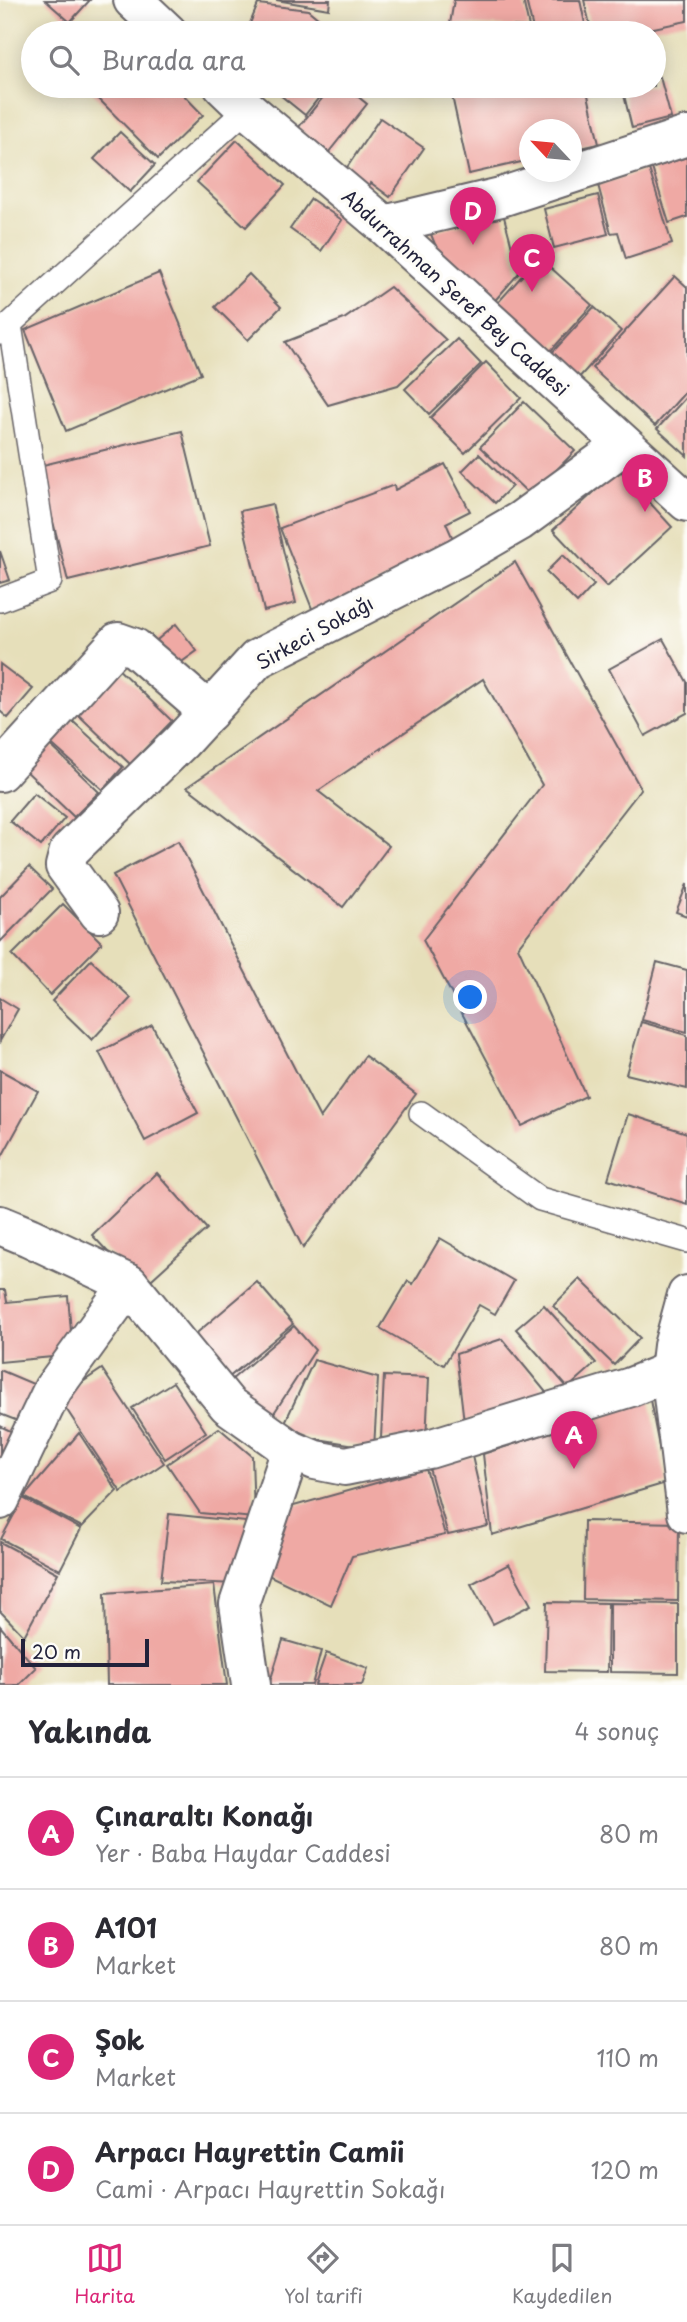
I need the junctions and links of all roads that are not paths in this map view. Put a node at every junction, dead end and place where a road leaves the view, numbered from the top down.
1 (133, 0) edge
2 (155, 21) edge
3 (234, 98) edge
4 (236, 98) edge
5 (687, 136) edge
6 (384, 225) junction
7 (5, 329) edge
8 (624, 445) junction
9 (687, 502) edge
10 (0, 600) edge
11 (209, 712) junction
12 (0, 772) edge
13 (99, 913) dead end
14 (421, 1113) dead end
15 (0, 1225) edge
16 (687, 1241) edge
17 (129, 1284) junction
18 (687, 1295) edge
19 (678, 1374) edge
20 (291, 1450) junction
21 (0, 1500) edge
22 (687, 1513) edge
23 (251, 1685) edge

1 - 2 street
3 - 7 lane
4 - 6 street, Abdurrahman Şeref Bey Caddesi
5 - 6 street
6 - 8 street, Abdurrahman Şeref Bey Caddesi
7 - 10 lane
8 - 9 street, Abdurrahman Şeref Bey Caddesi
8 - 11 street, Sirkeci Sokağı
11 - 12 street
11 - 13 street, Sirkeci Sokağı
14 - 16 lane
15 - 17 street
17 - 20 street
17 - 21 street
18 - 19 street
19 - 20 street
19 - 22 street
20 - 23 street

